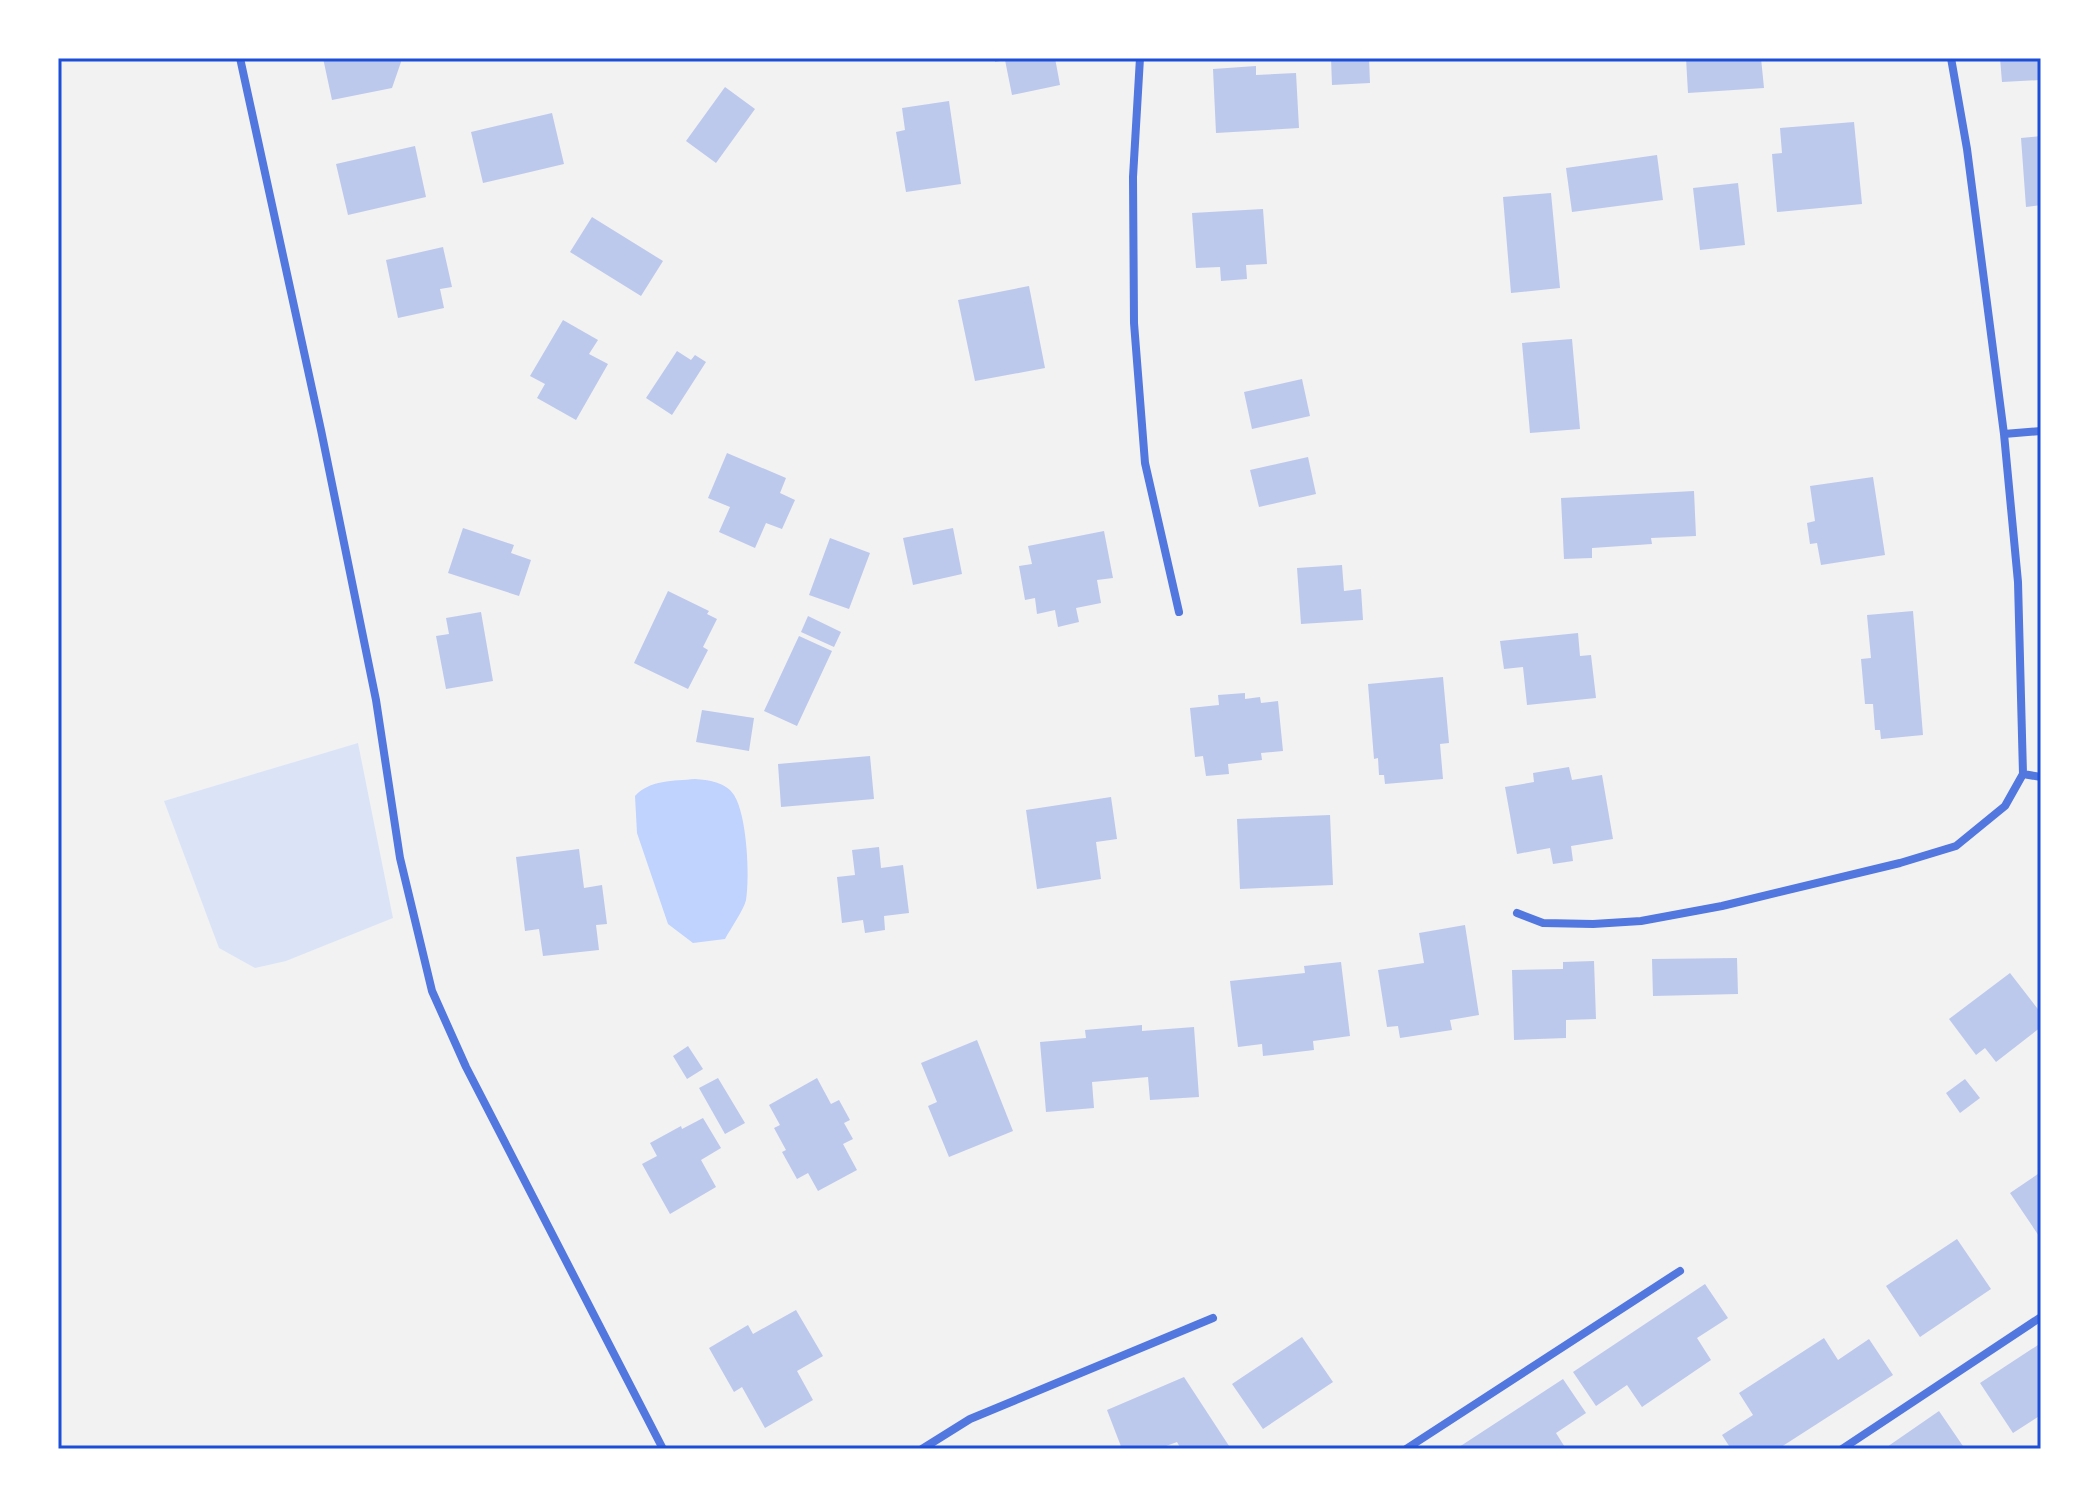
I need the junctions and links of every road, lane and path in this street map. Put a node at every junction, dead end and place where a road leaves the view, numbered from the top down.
1 (240, 58) edge
2 (1140, 58) edge
3 (1951, 58) edge
4 (2041, 431) edge
5 (2004, 434) junction
6 (1179, 612) dead end
7 (2023, 774) junction
8 (2041, 777) edge
9 (1517, 913) dead end
10 (1680, 1271) dead end
11 (2041, 1317) edge
12 (1213, 1318) dead end
13 (663, 1449) edge
14 (922, 1449) edge
15 (1406, 1449) edge
16 (1842, 1449) edge

1 - 13 street
2 - 6 street
3 - 5 street
4 - 5 street
5 - 7 street
7 - 8 street
7 - 9 street
10 - 15 street
11 - 16 street
12 - 14 street

